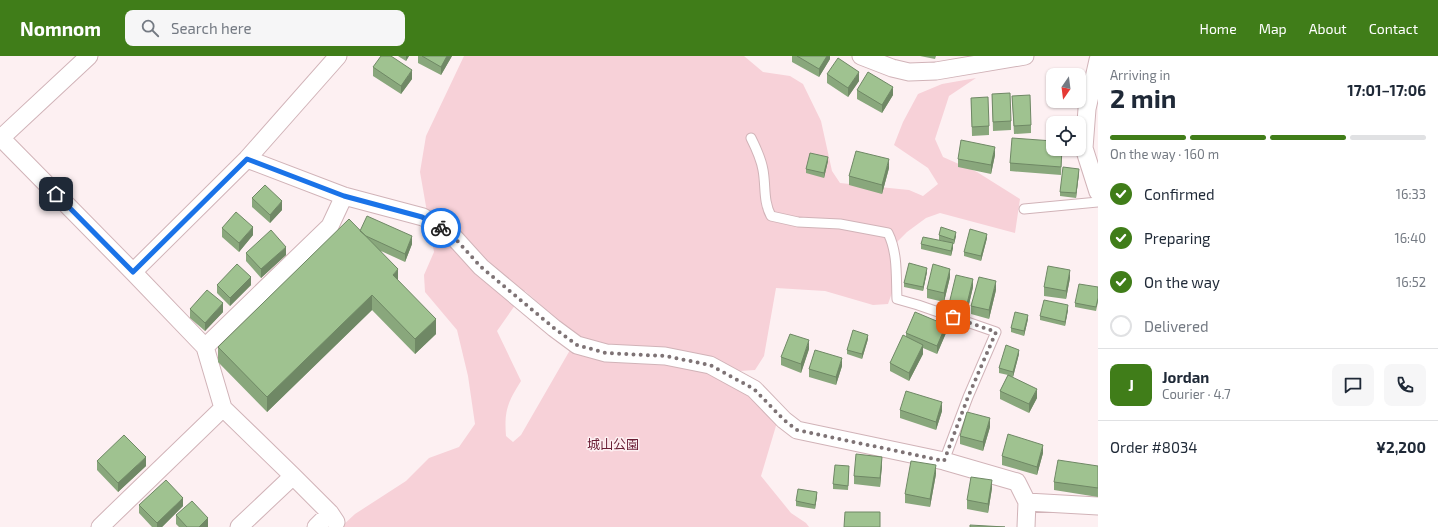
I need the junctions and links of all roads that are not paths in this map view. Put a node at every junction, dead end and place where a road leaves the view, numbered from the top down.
1 (89, 56) edge
2 (338, 56) edge
3 (861, 56) edge
4 (1025, 56) edge
5 (1098, 60) edge
6 (0, 138) edge
7 (751, 138) dead end
8 (247, 159) junction
9 (1098, 192) edge
10 (344, 196) junction
11 (1098, 202) edge
12 (1024, 209) dead end
13 (133, 272) junction
14 (205, 347) junction
15 (223, 408) junction
16 (944, 461) junction
17 (293, 476) junction
18 (1027, 502) junction
19 (1098, 506) edge
20 (100, 527) edge
21 (239, 527) edge
22 (316, 527) edge
23 (1026, 527) edge

1 - 6 street
2 - 8 street
3 - 4 street
5 - 9 street
6 - 13 street
7 - 16 lane
8 - 10 street
8 - 13 street
10 - 14 street
10 - 16 street
11 - 12 lane
13 - 14 street
14 - 15 street
15 - 17 street
15 - 20 street
16 - 18 street
17 - 21 street
17 - 22 street
18 - 19 street
18 - 23 street

